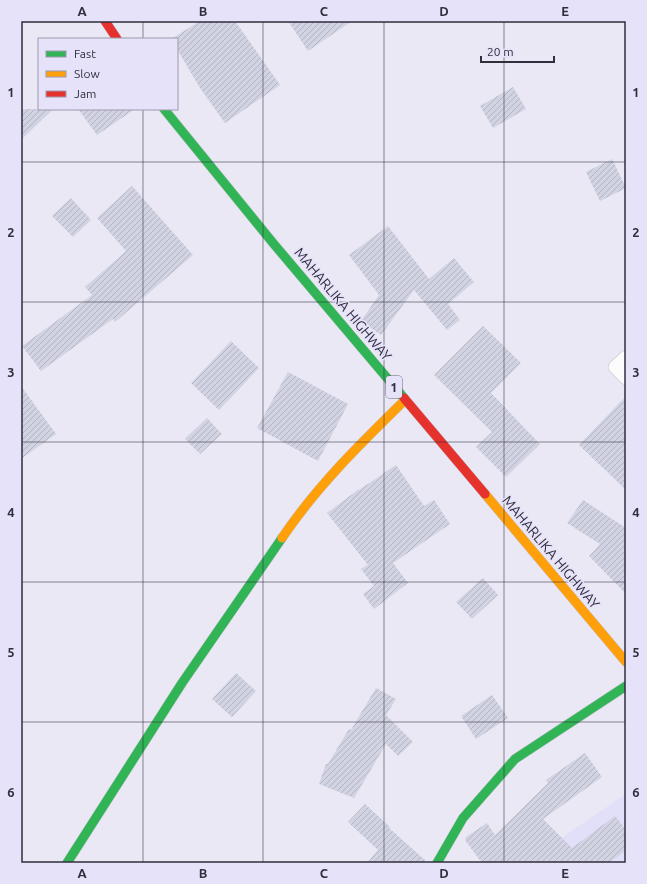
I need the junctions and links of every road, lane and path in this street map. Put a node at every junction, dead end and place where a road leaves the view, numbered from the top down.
1 (105, 21) edge
2 (116, 38) edge
3 (165, 110) edge
4 (626, 357) edge
5 (626, 378) edge
6 (405, 400) junction
7 (626, 662) edge
8 (626, 686) edge
9 (67, 863) edge
10 (437, 863) edge

1 - 2 main road
3 - 6 main road, MAHARLIKA HIGHWAY / 1
4 - 5 lane
6 - 7 main road, MAHARLIKA HIGHWAY / 1
6 - 9 main road
8 - 10 main road

